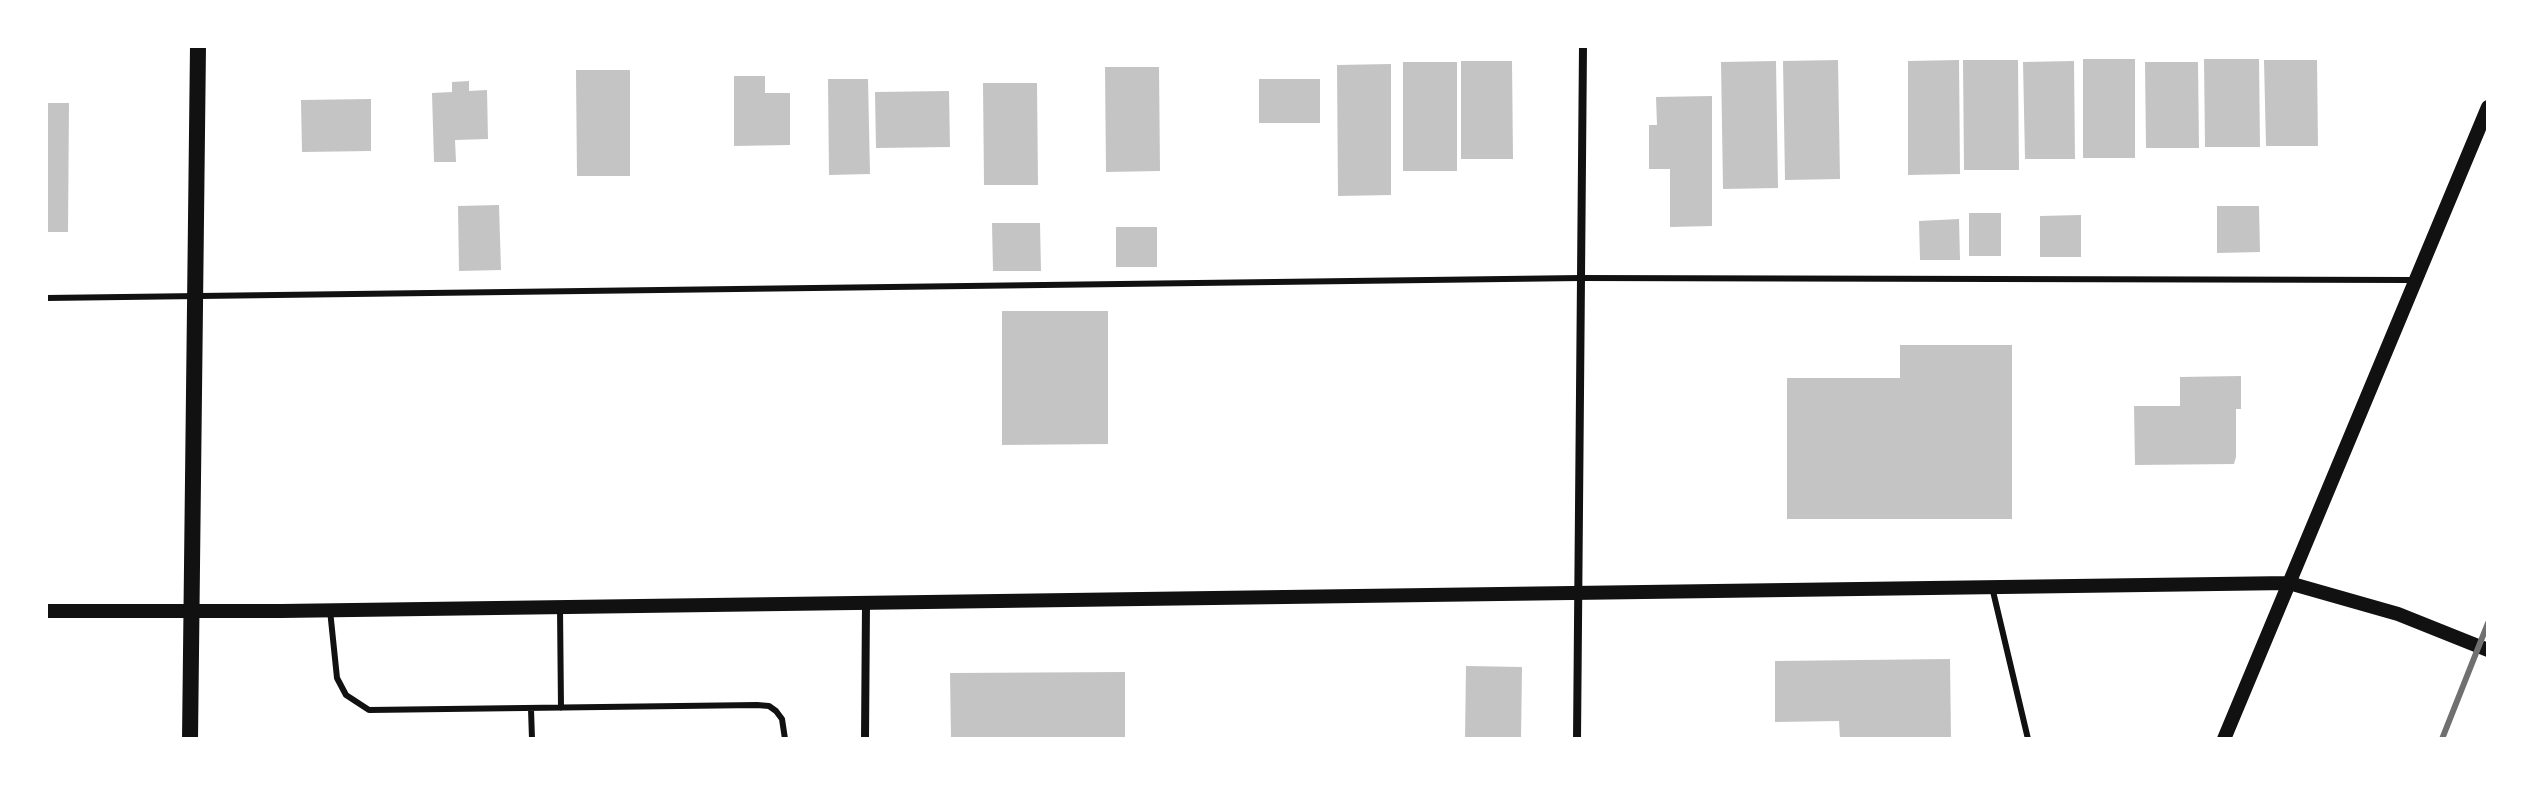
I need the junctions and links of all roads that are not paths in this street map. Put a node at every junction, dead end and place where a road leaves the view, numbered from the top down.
1 (198, 46) edge
2 (1583, 46) edge
3 (2488, 107) edge
4 (1581, 278) junction
5 (2417, 280) junction
6 (194, 297) junction
7 (46, 298) edge
8 (2289, 583) junction
9 (1992, 587) junction
10 (1578, 593) junction
11 (866, 603) junction
12 (560, 607) junction
13 (192, 610) junction
14 (330, 610) junction
15 (46, 611) edge
16 (2488, 650) edge
17 (561, 708) junction
18 (531, 709) junction
19 (190, 739) edge
20 (532, 739) edge
21 (785, 739) edge
22 (865, 739) edge
23 (1577, 739) edge
24 (2028, 739) edge
25 (2224, 739) edge

1 - 6 main road
2 - 4 street
3 - 5 street
4 - 5 lane
4 - 6 lane
4 - 10 street
5 - 8 street
6 - 7 lane
6 - 13 main road
8 - 9 street
8 - 16 street
8 - 25 street
9 - 10 street
9 - 24 lane
10 - 11 street
10 - 23 street
11 - 12 street
11 - 22 street
12 - 14 street
12 - 17 lane
13 - 14 street
13 - 15 street
13 - 19 main road
14 - 18 lane
17 - 18 lane
17 - 21 lane
18 - 20 lane

